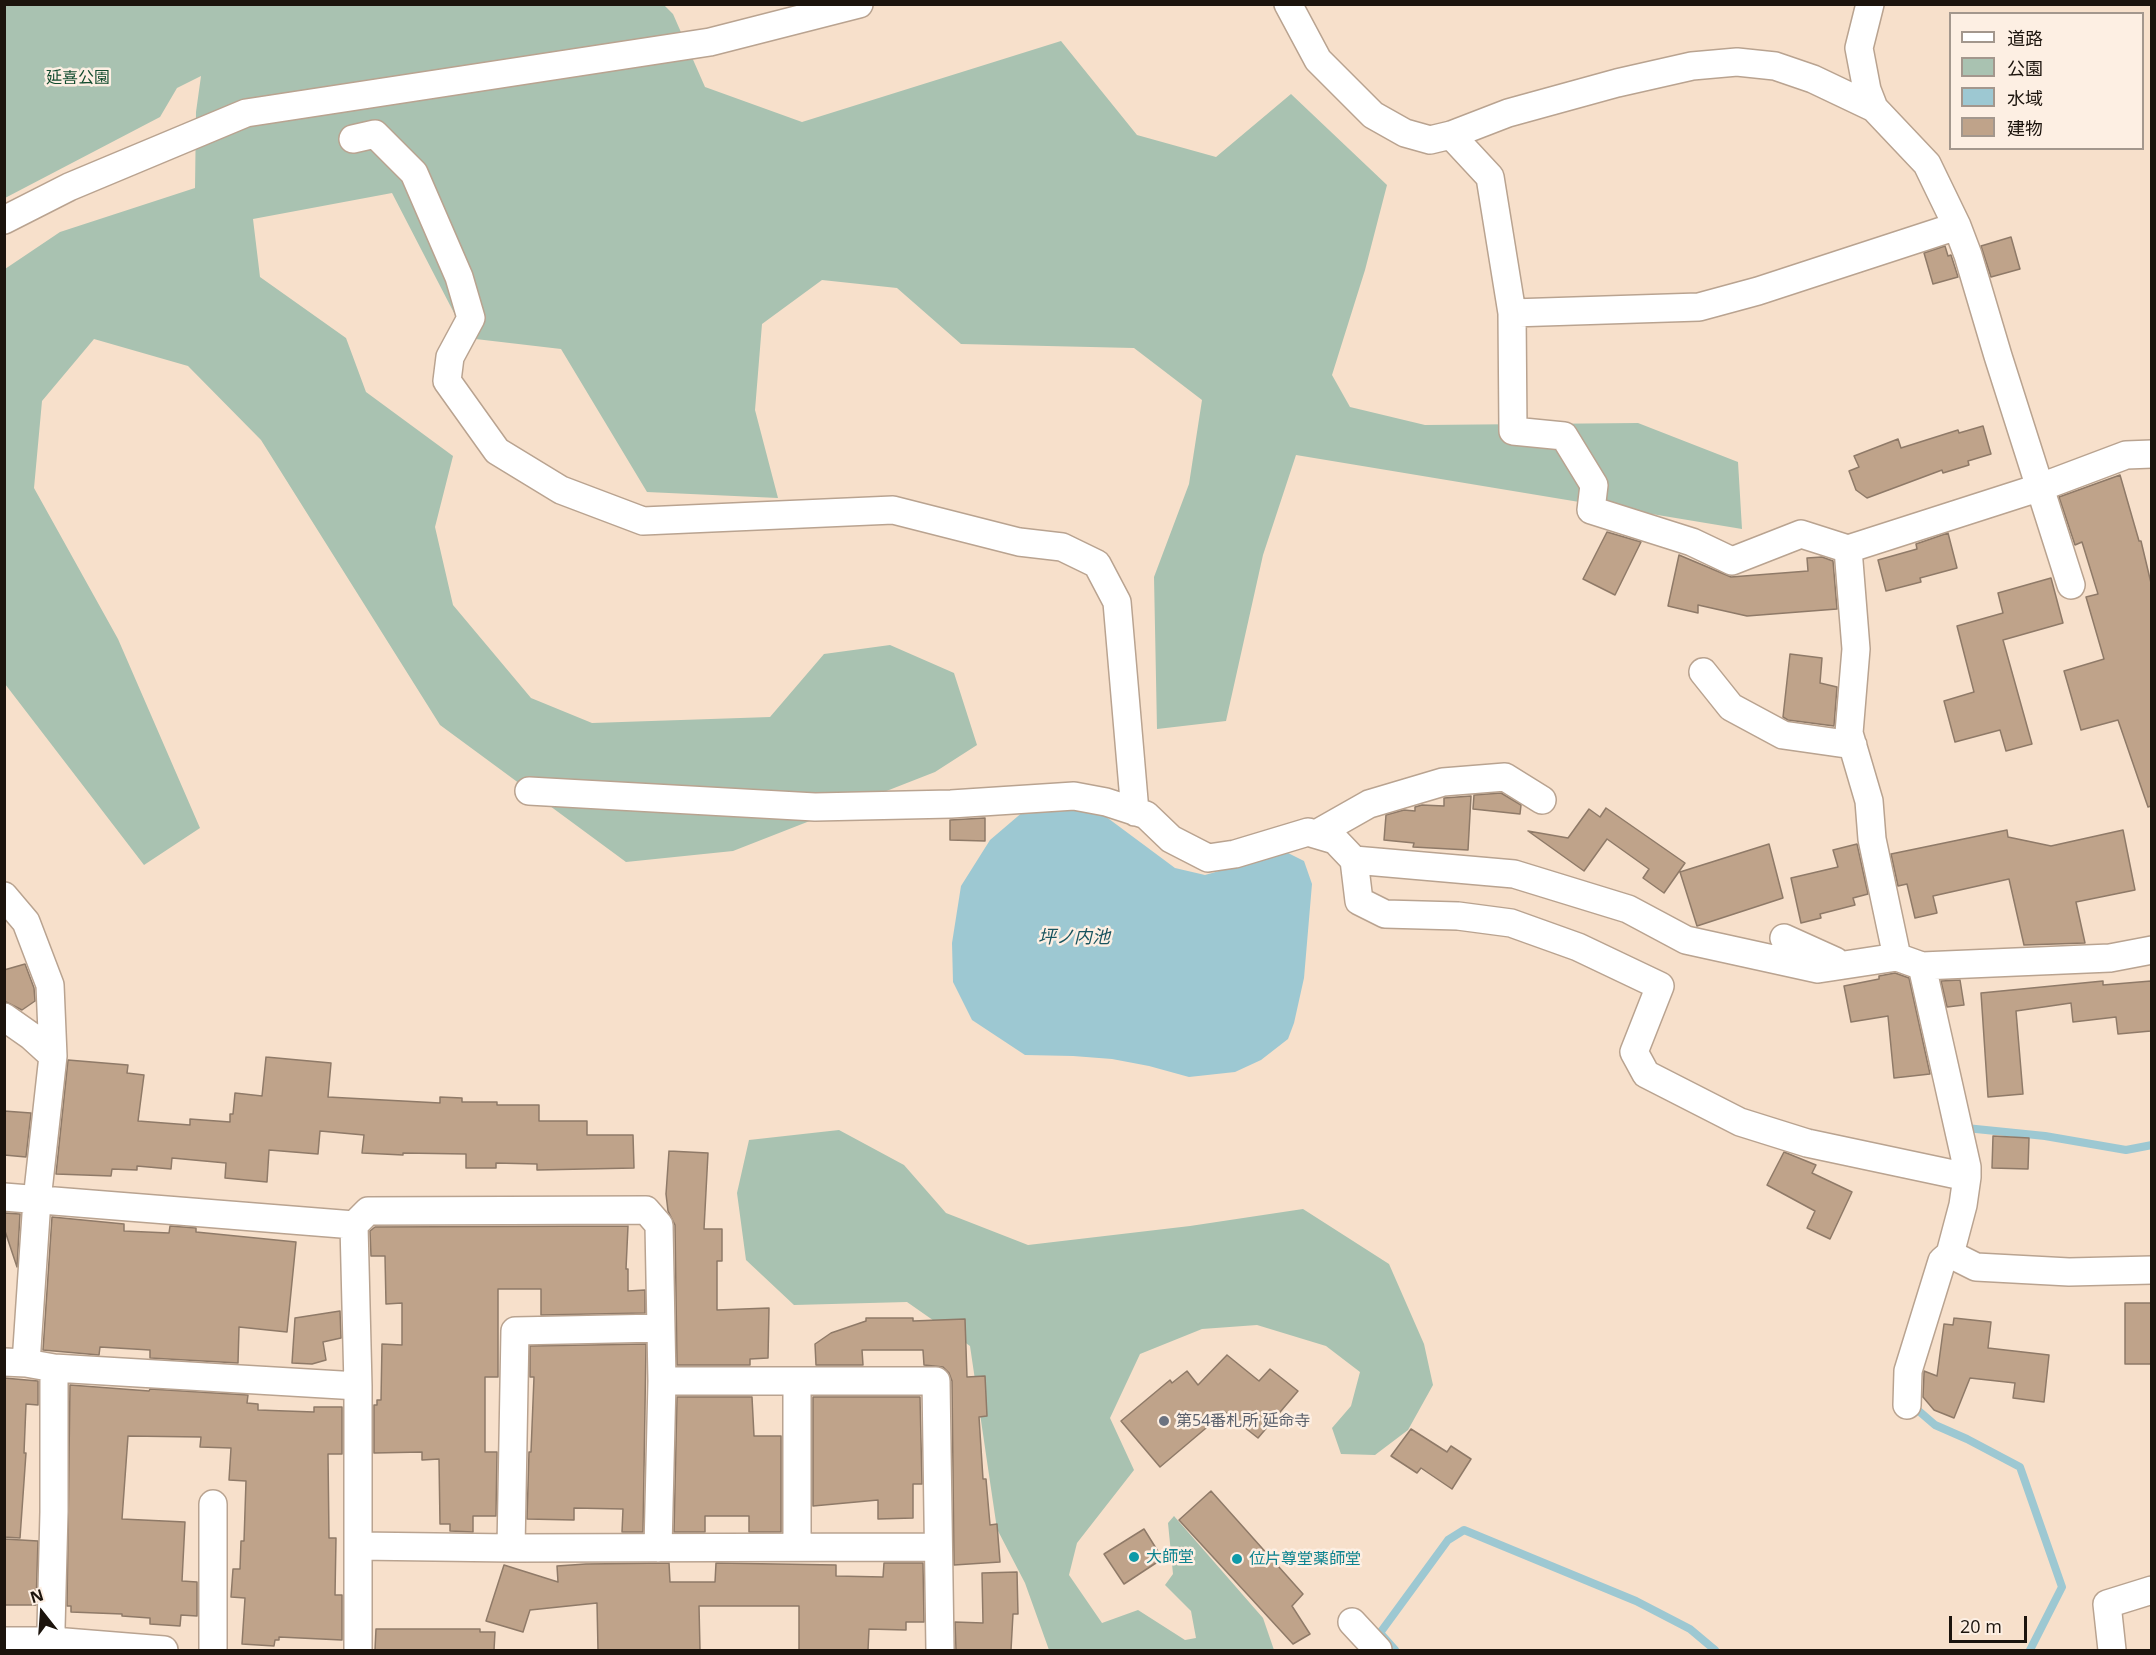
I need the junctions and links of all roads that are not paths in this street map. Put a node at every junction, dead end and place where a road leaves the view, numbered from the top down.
1 (860, 4) edge
2 (1287, 4) edge
3 (1870, 4) edge
4 (1874, 108) junction
5 (1451, 135) junction
6 (353, 139) dead end
7 (4, 220) edge
8 (1957, 226) junction
9 (1512, 313) junction
10 (2151, 454) edge
11 (2041, 487) junction
12 (1848, 549) junction
13 (2071, 585) dead end
14 (1703, 672) dead end
15 (1852, 745) junction
16 (529, 791) dead end
17 (1542, 800) dead end
18 (1135, 812) junction
19 (1316, 834) junction
20 (1354, 860) junction
21 (4, 897) edge
22 (1784, 938) dead end
23 (2151, 950) edge
24 (1897, 957) junction
25 (1844, 965) junction
26 (1922, 966) junction
27 (4, 1017) edge
28 (53, 1056) junction
29 (1967, 1177) junction
30 (4, 1197) edge
31 (38, 1200) junction
32 (354, 1225) junction
33 (1950, 1254) junction
34 (2151, 1270) edge
35 (661, 1328) junction
36 (15, 1363) edge
37 (54, 1368) junction
38 (662, 1381) junction
39 (797, 1381) junction
40 (358, 1386) junction
41 (1906, 1404) dead end
42 (213, 1504) dead end
43 (358, 1546) junction
44 (797, 1547) junction
45 (938, 1547) junction
46 (511, 1548) junction
47 (658, 1548) junction
48 (2151, 1590) edge
49 (1352, 1622) dead end
50 (4, 1641) edge
51 (53, 1641) junction
52 (164, 1650) edge
53 (213, 1650) edge
54 (358, 1650) edge
55 (940, 1650) edge
56 (1377, 1650) edge
57 (2112, 1650) edge

1 - 7 street
2 - 5 street
3 - 4 street
4 - 5 street
4 - 8 street
5 - 9 street
6 - 18 street
8 - 9 street
8 - 11 street
9 - 12 street
10 - 11 street
11 - 12 street
11 - 13 street
12 - 15 street
14 - 15 street
15 - 24 street
16 - 18 street
17 - 19 street
18 - 19 street
19 - 20 street
20 - 25 street
20 - 29 street
21 - 28 street
22 - 25 street
23 - 26 street
24 - 25 street
24 - 26 street
26 - 29 street
27 - 28 street
28 - 31 street
29 - 33 street
30 - 31 street
31 - 32 street
31 - 36 street
32 - 35 street
32 - 40 street
33 - 34 street
33 - 41 street
35 - 38 street
35 - 46 street
36 - 37 street
37 - 40 street
37 - 51 street
38 - 39 street
38 - 47 street
39 - 44 street
39 - 45 street
40 - 43 street
42 - 53 street
43 - 46 street
43 - 54 street
44 - 45 street
44 - 47 street
45 - 55 street
46 - 47 street
48 - 57 street
49 - 56 street
50 - 51 street
51 - 52 street

